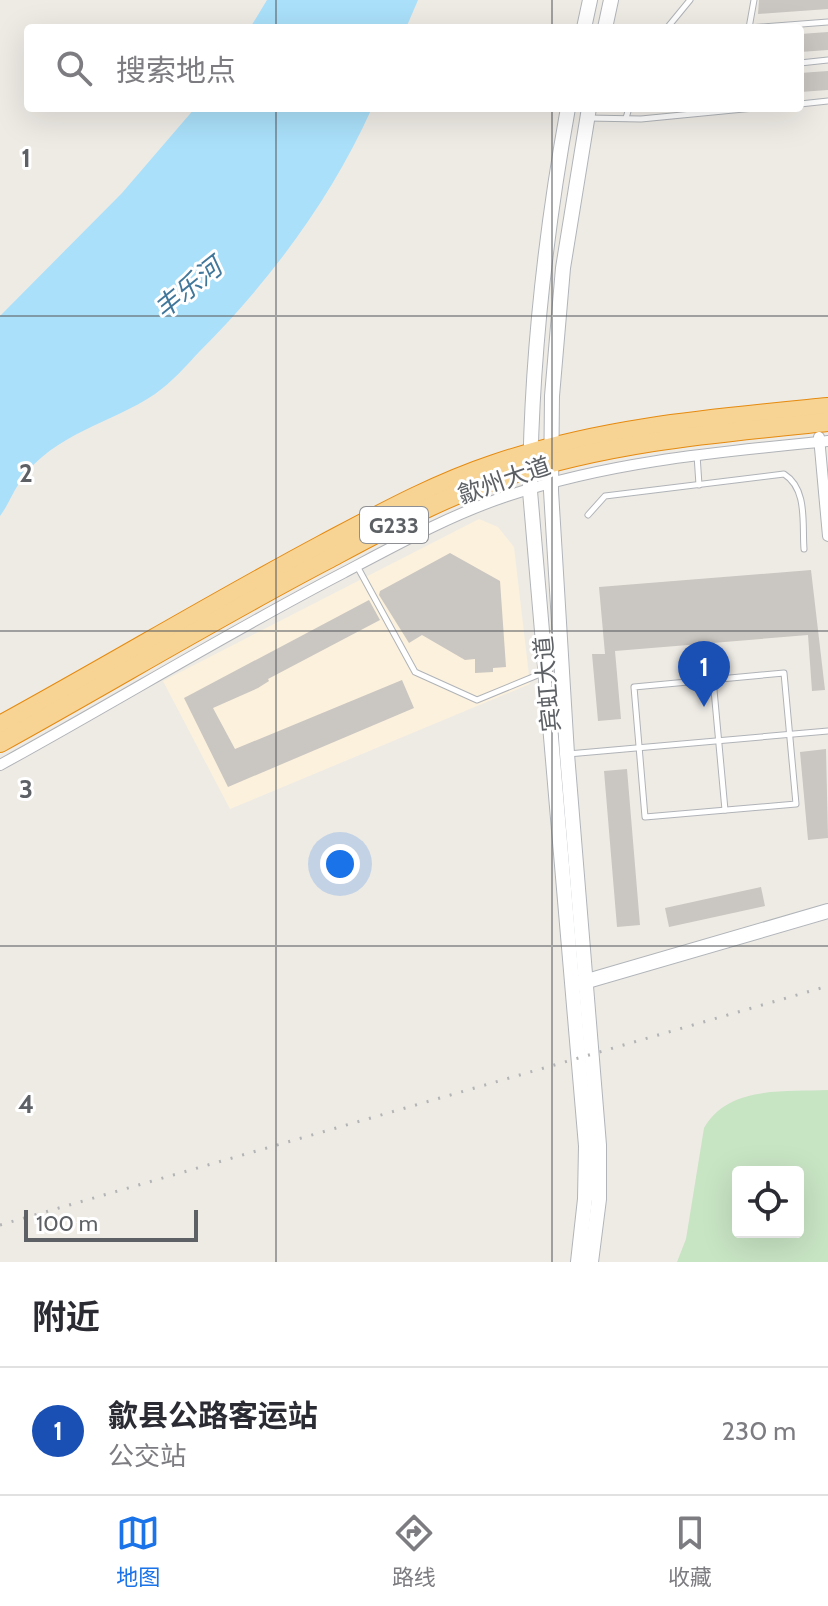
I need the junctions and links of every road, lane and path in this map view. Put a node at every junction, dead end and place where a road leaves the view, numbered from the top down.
1 (590, 0) edge
2 (611, 0) edge
3 (690, 0) edge
4 (754, 0) edge
5 (828, 22) edge
6 (585, 24) edge
7 (606, 24) edge
8 (670, 24) edge
9 (750, 24) edge
10 (802, 24) edge
11 (828, 60) edge
12 (804, 63) edge
13 (828, 101) edge
14 (804, 104) edge
15 (567, 112) edge
16 (628, 112) edge
17 (703, 112) edge
18 (588, 113) edge
19 (626, 118) junction
20 (828, 407) edge
21 (823, 432) edge
22 (697, 454) junction
23 (551, 455) junction
24 (530, 460) junction
25 (551, 482) junction
26 (699, 485) junction
27 (530, 489) junction
28 (588, 515) dead end
29 (828, 536) edge
30 (804, 549) dead end
31 (356, 565) junction
32 (546, 671) junction
33 (713, 679) junction
34 (0, 725) edge
35 (828, 731) edge
36 (790, 734) junction
37 (719, 740) junction
38 (0, 743) edge
39 (639, 747) junction
40 (567, 754) junction
41 (0, 765) edge
42 (725, 810) junction
43 (828, 911) edge
44 (579, 983) junction
45 (578, 1262) edge
46 (591, 1262) edge

1 - 6 main road
2 - 7 main road
3 - 8 lane
4 - 9 lane
5 - 10 lane
11 - 12 lane
13 - 14 lane
15 - 24 main road, 宾虹大道
16 - 19 lane
17 - 19 lane
18 - 19 lane
18 - 23 main road, 宾虹大道
20 - 23 highway, 歙州大道 / G233
21 - 22 street
21 - 23 highway, 歙州大道 / G233
21 - 29 street
22 - 25 street
22 - 26 lane
23 - 24 highway, 歙州大道 / G233
23 - 25 main road, 宾虹大道
24 - 27 main road, 宾虹大道
24 - 34 highway, 歙州大道 / G233
24 - 38 highway, 歙州大道 / G233
25 - 27 street
25 - 40 main road, 宾虹大道
26 - 28 lane
26 - 30 lane
27 - 31 street
27 - 32 main road, 宾虹大道
31 - 32 lane
31 - 41 street
32 - 44 main road, 宾虹大道
33 - 36 lane
33 - 37 lane
33 - 39 lane
35 - 36 lane
36 - 37 lane
36 - 42 lane
37 - 39 lane
37 - 42 lane
39 - 40 lane
39 - 42 lane
40 - 44 main road, 宾虹大道
43 - 44 main road
44 - 45 main road, 宾虹大道
44 - 46 main road, 宾虹大道

